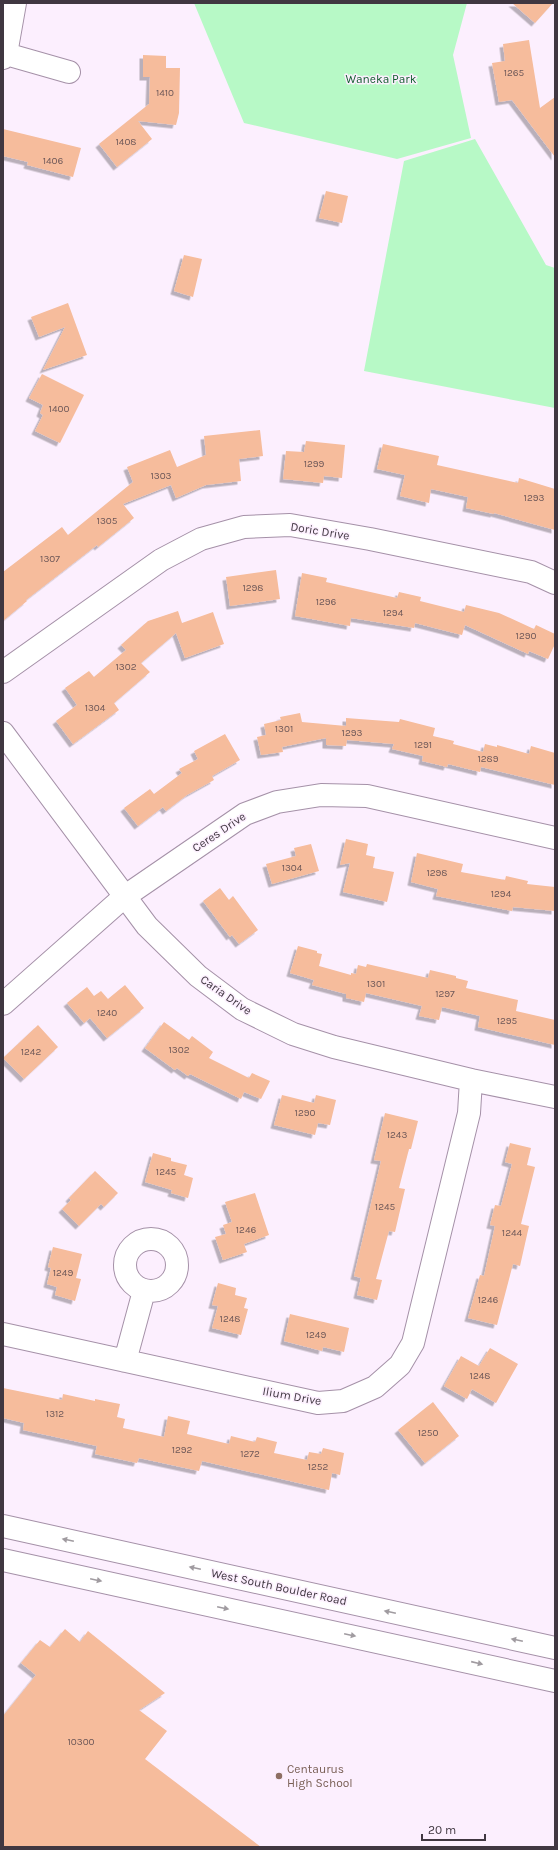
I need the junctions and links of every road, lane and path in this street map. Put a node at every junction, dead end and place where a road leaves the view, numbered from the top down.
1 (15, 3) edge
2 (5, 56) edge
3 (69, 72) dead end
4 (555, 583) edge
5 (3, 672) edge
6 (3, 733) edge
7 (555, 838) edge
8 (124, 897) junction
9 (3, 1004) edge
10 (471, 1080) junction
11 (555, 1097) edge
12 (144, 1291) dead end
13 (3, 1334) edge
14 (125, 1361) junction
15 (3, 1526) edge
16 (3, 1560) edge
17 (555, 1648) edge
18 (555, 1681) edge

1 - 2 street
2 - 3 street
4 - 5 street, Doric Drive
6 - 8 street, Caria Drive
7 - 8 street, Ceres Drive
8 - 9 street, Ceres Drive
8 - 10 street, Caria Drive
10 - 11 street, Caria Drive
10 - 14 street, Ilium Drive
12 - 14 street
13 - 14 street, Ilium Drive
17 -> 15 street, West South Boulder Road
16 -> 18 street

